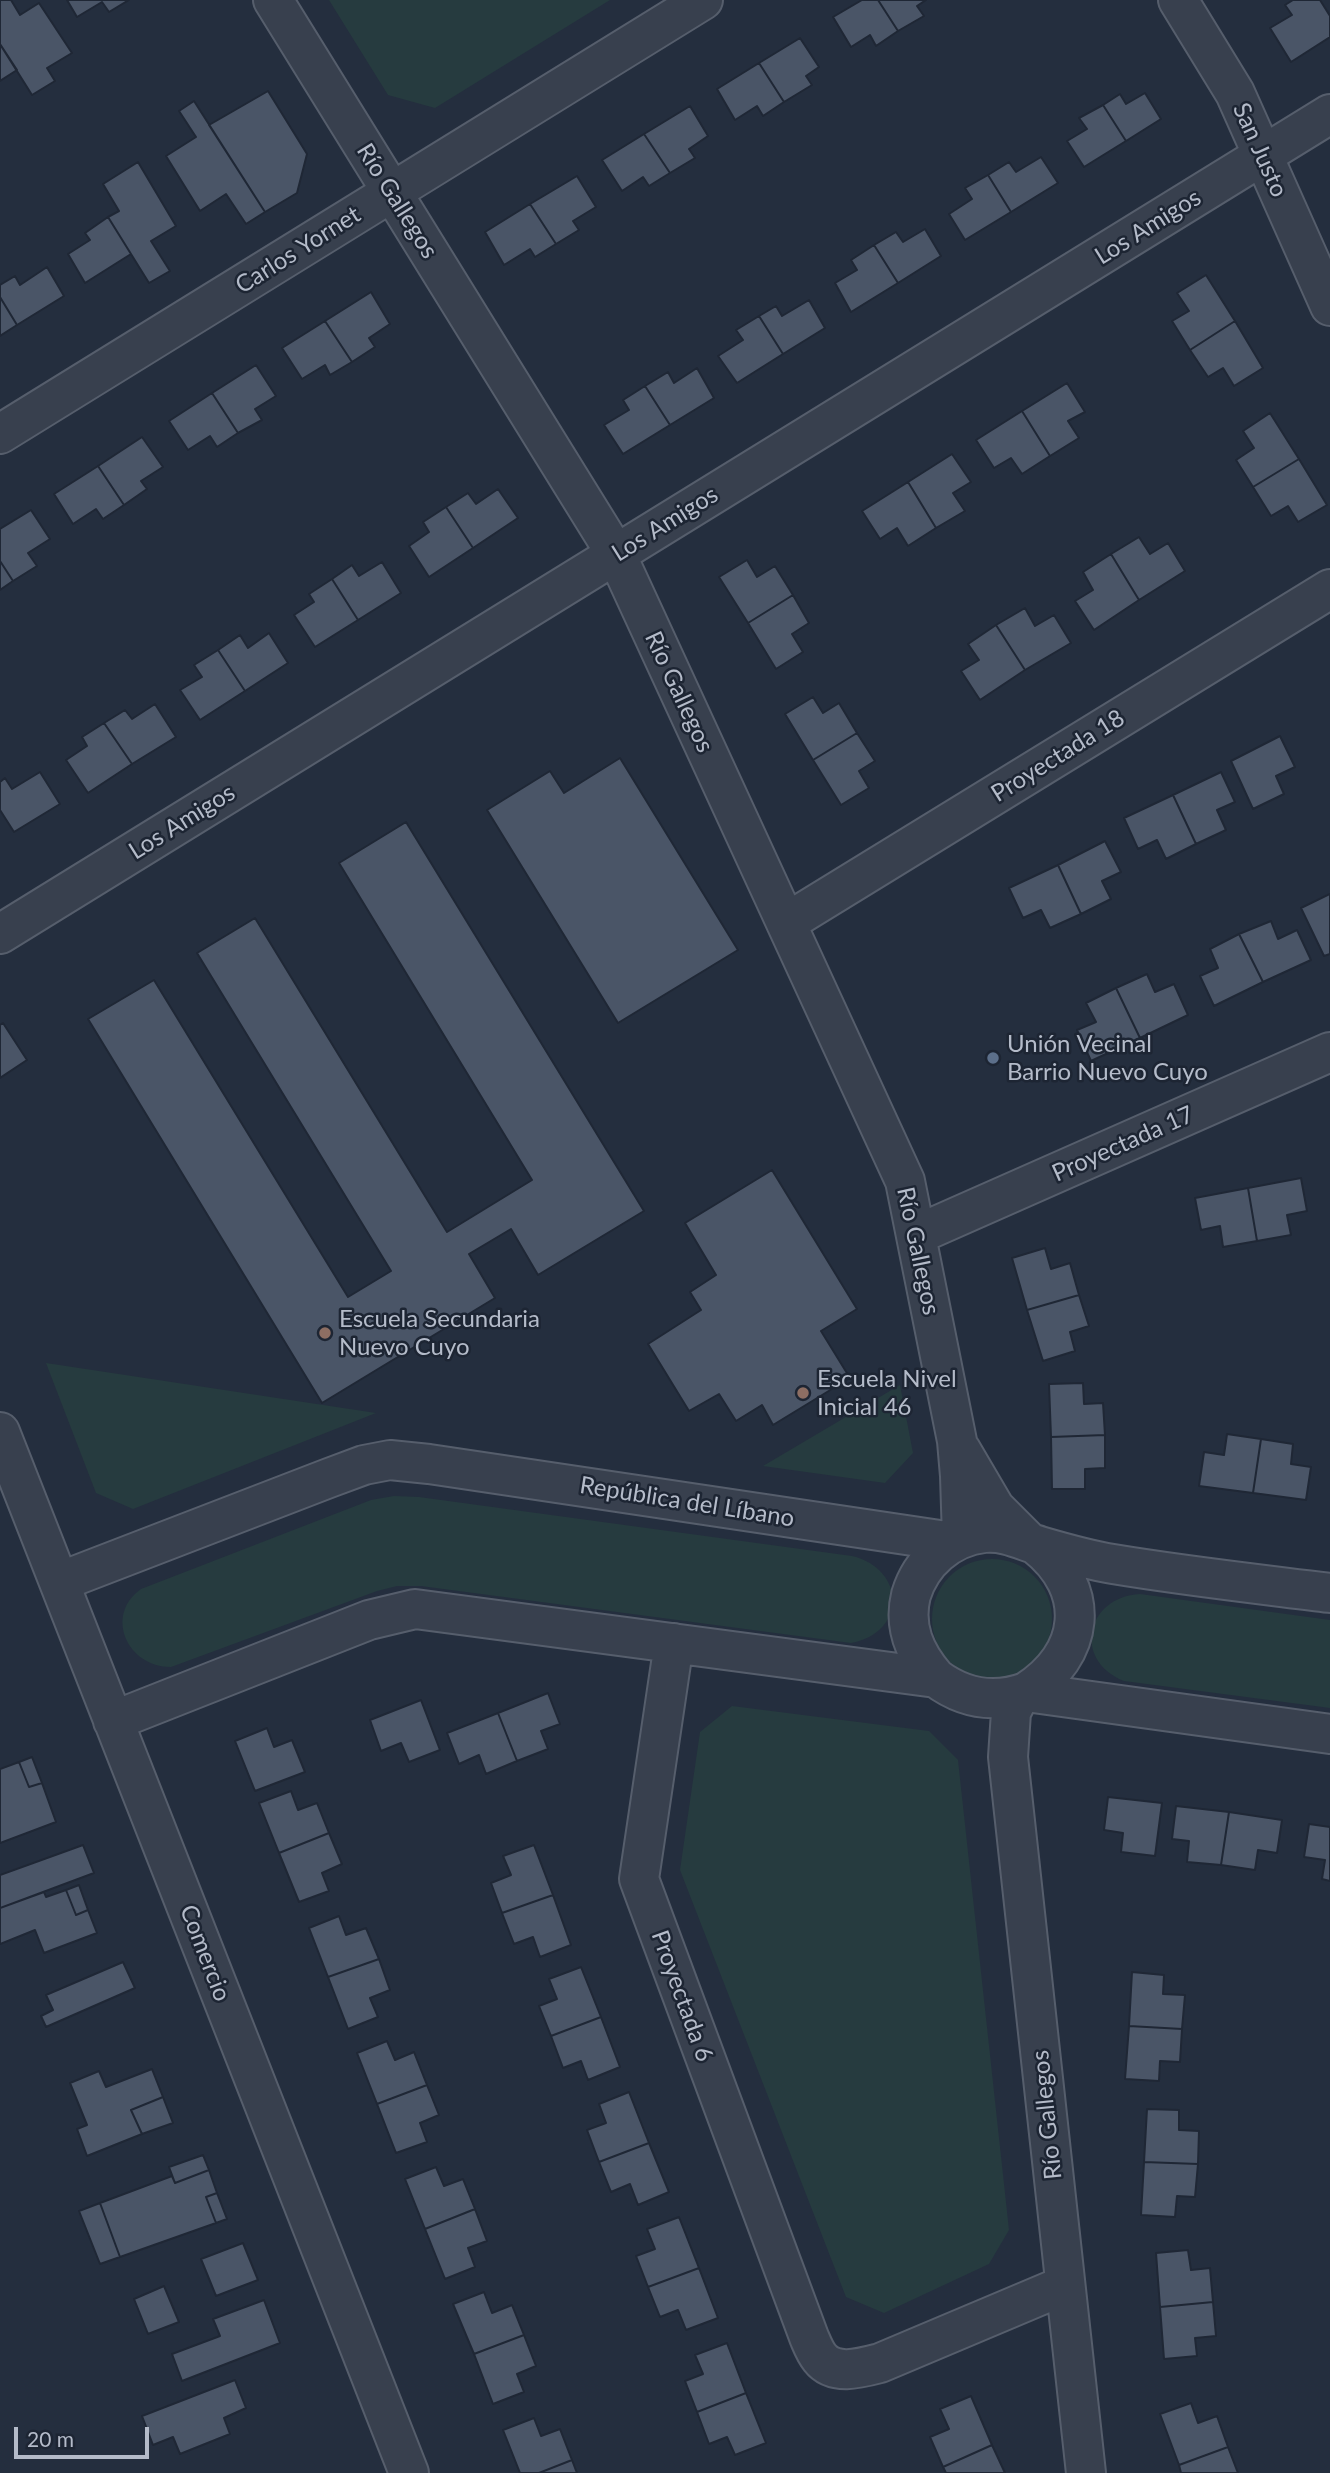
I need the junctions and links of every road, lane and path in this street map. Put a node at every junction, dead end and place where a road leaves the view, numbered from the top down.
1 (273, 0) edge
2 (703, 0) edge
3 (1178, 0) edge
4 (1330, 114) edge
5 (1263, 156) junction
6 (392, 192) junction
7 (1330, 306) edge
8 (0, 434) edge
9 (615, 554) junction
10 (1330, 589) edge
11 (786, 923) junction
12 (0, 934) edge
13 (1330, 1052) edge
14 (916, 1235) junction
15 (0, 1432) edge
16 (957, 1441) junction
17 (957, 1540) junction
18 (1032, 1543) junction
19 (59, 1583) junction
20 (1330, 1593) edge
21 (674, 1643) junction
22 (951, 1686) junction
23 (1023, 1693) junction
24 (113, 1720) junction
25 (1330, 1734) edge
26 (1007, 1757) junction
27 (1065, 2285) junction
28 (409, 2473) edge
29 (1086, 2473) edge

1 - 6 street, Río Gallegos
2 - 6 street, Carlos Yornet
3 - 5 street, San Justo
4 - 5 street, Los Amigos
5 - 7 street, San Justo
5 - 9 street, Los Amigos
6 - 8 street, Carlos Yornet
6 - 9 street, Río Gallegos
9 - 11 street, Río Gallegos
9 - 12 street, Los Amigos
10 - 11 street, Proyectada 18
11 - 14 street, Río Gallegos
13 - 14 street, Proyectada 17
14 - 16 street, Río Gallegos
15 - 19 street, Comercio
16 - 17 street, Río Gallegos
16 - 18 street, Río Gallegos
17 - 18 street, República del Líbano
17 - 19 street, República del Líbano
17 - 22 street, Río Gallegos
18 - 20 street, República del Líbano
18 - 23 street, Río Gallegos
19 - 24 street, Comercio
21 - 22 street
21 - 24 street
21 - 27 street, Proyectada 6
22 - 23 street
22 - 26 street, Río Gallegos
23 - 25 street
23 - 26 street, Río Gallegos
24 - 28 street, Comercio
26 - 27 street, Río Gallegos
27 - 29 street, Río Gallegos

